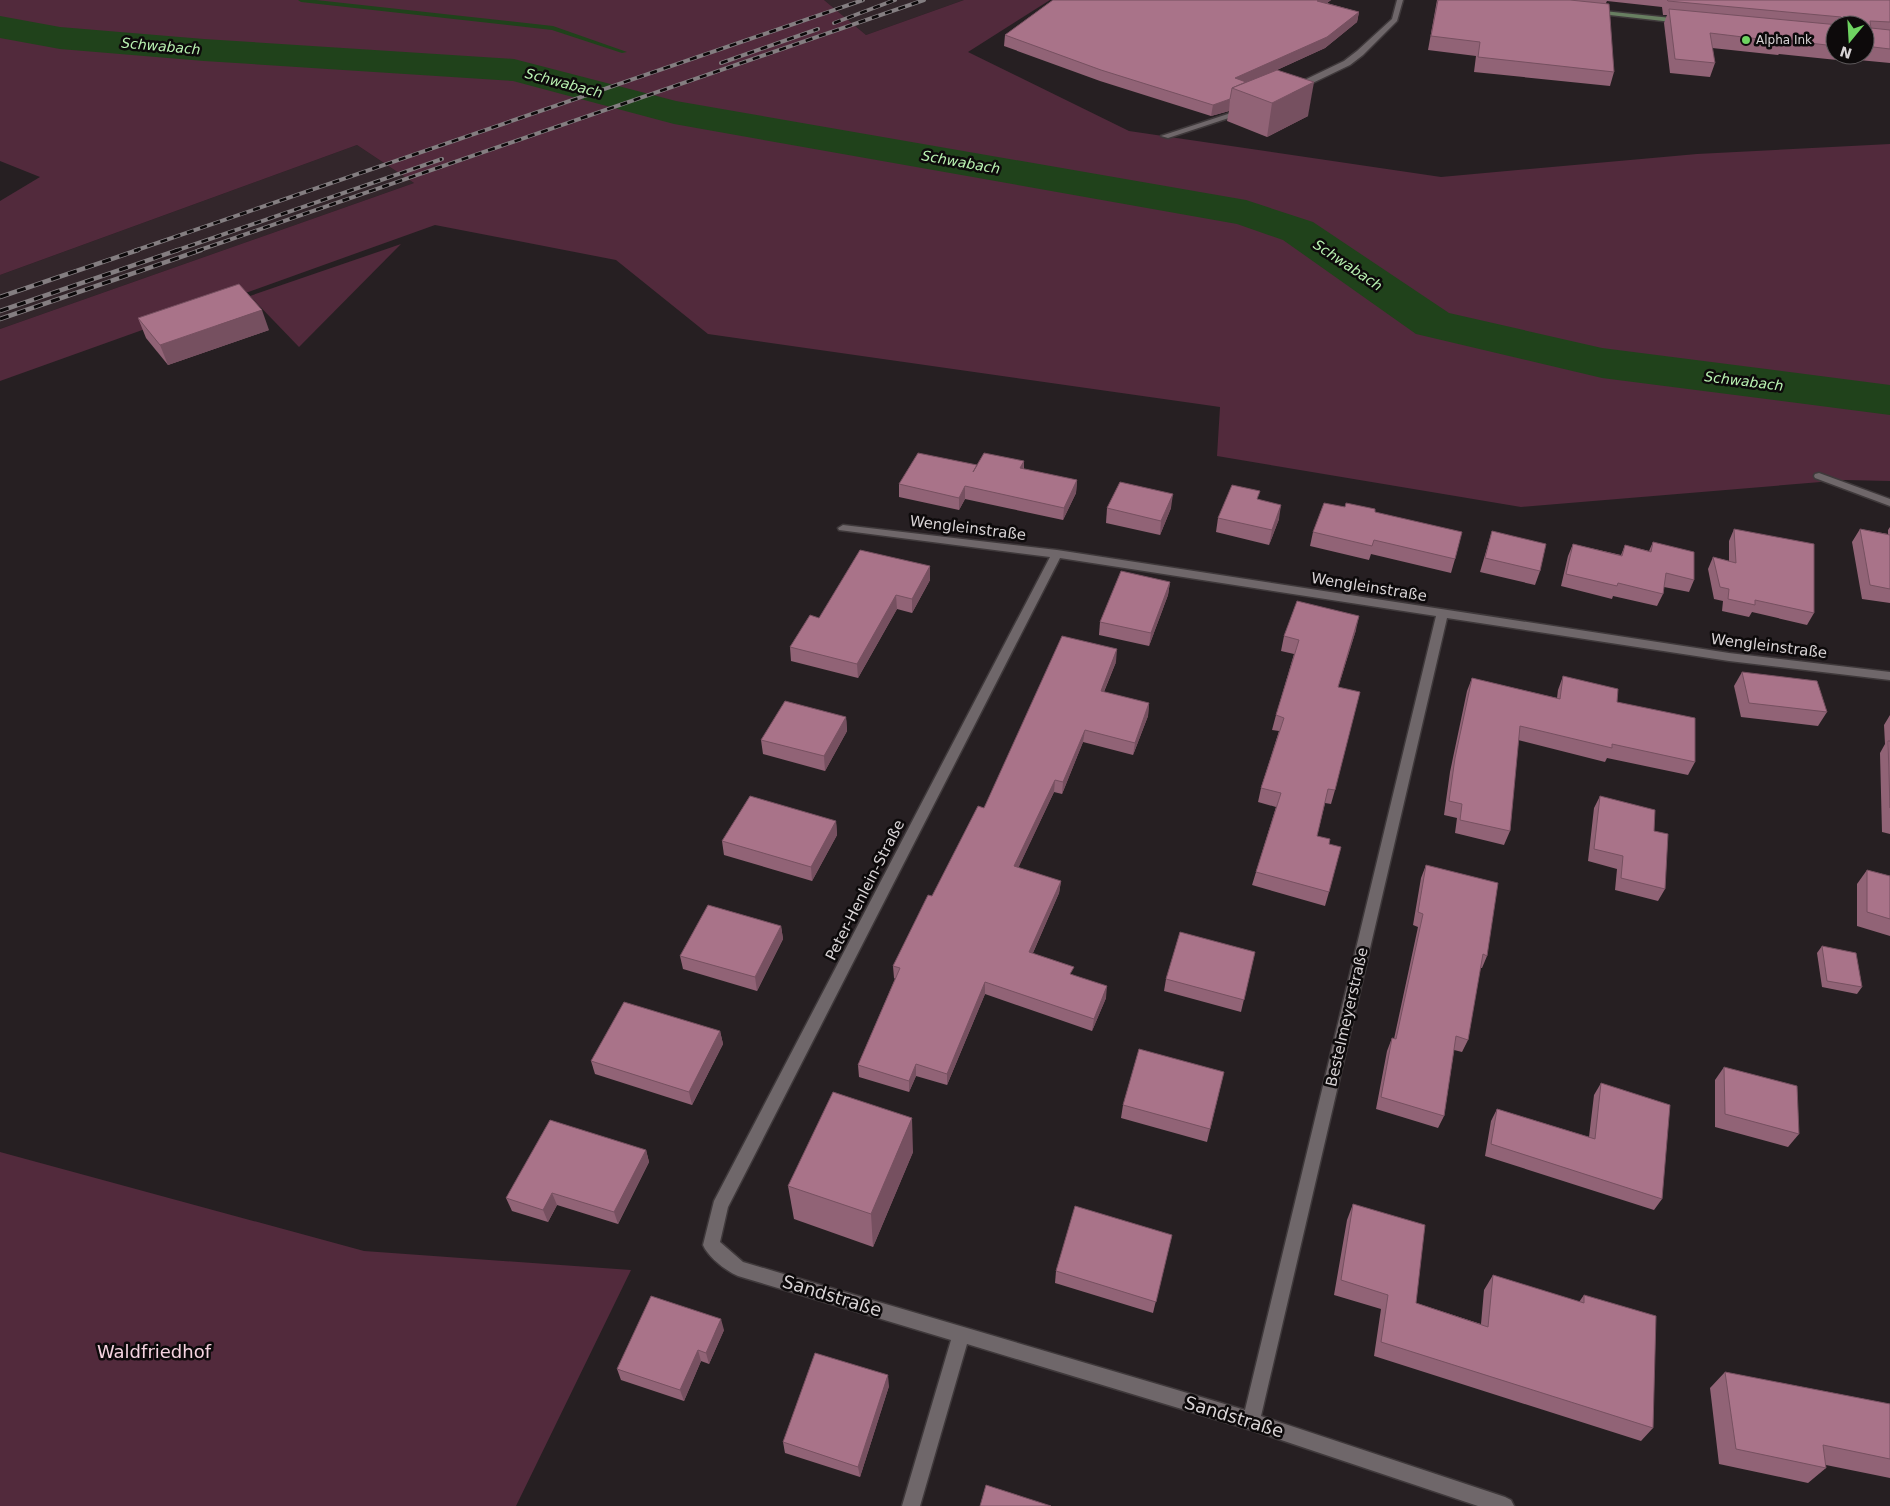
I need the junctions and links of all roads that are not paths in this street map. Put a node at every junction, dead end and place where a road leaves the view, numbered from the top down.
1 (1400, 0) edge
2 (1587, 12) edge
3 (1691, 22) edge
4 (1290, 90) edge
5 (1249, 109) edge
6 (1165, 136) dead end
7 (1819, 476) dead end
8 (1890, 503) edge
9 (843, 528) dead end
10 (1056, 554) junction
11 (1442, 613) junction
12 (1890, 676) edge
13 (711, 1245) joint
14 (961, 1335) junction
15 (1251, 1421) junction
16 (911, 1506) edge
17 (1505, 1506) edge

1 - 4 street
2 - 3 main road
5 - 6 street
7 - 8 street
9 - 10 street, Wengleinstraße
10 - 11 street, Wengleinstraße
10 - 13 street, Peter-Henlein-Straße
11 - 12 street, Wengleinstraße
11 - 15 street, Bestelmeyerstraße
13 - 14 street, Sandstraße
14 - 15 street, Sandstraße
14 - 16 street
15 - 17 street, Sandstraße

